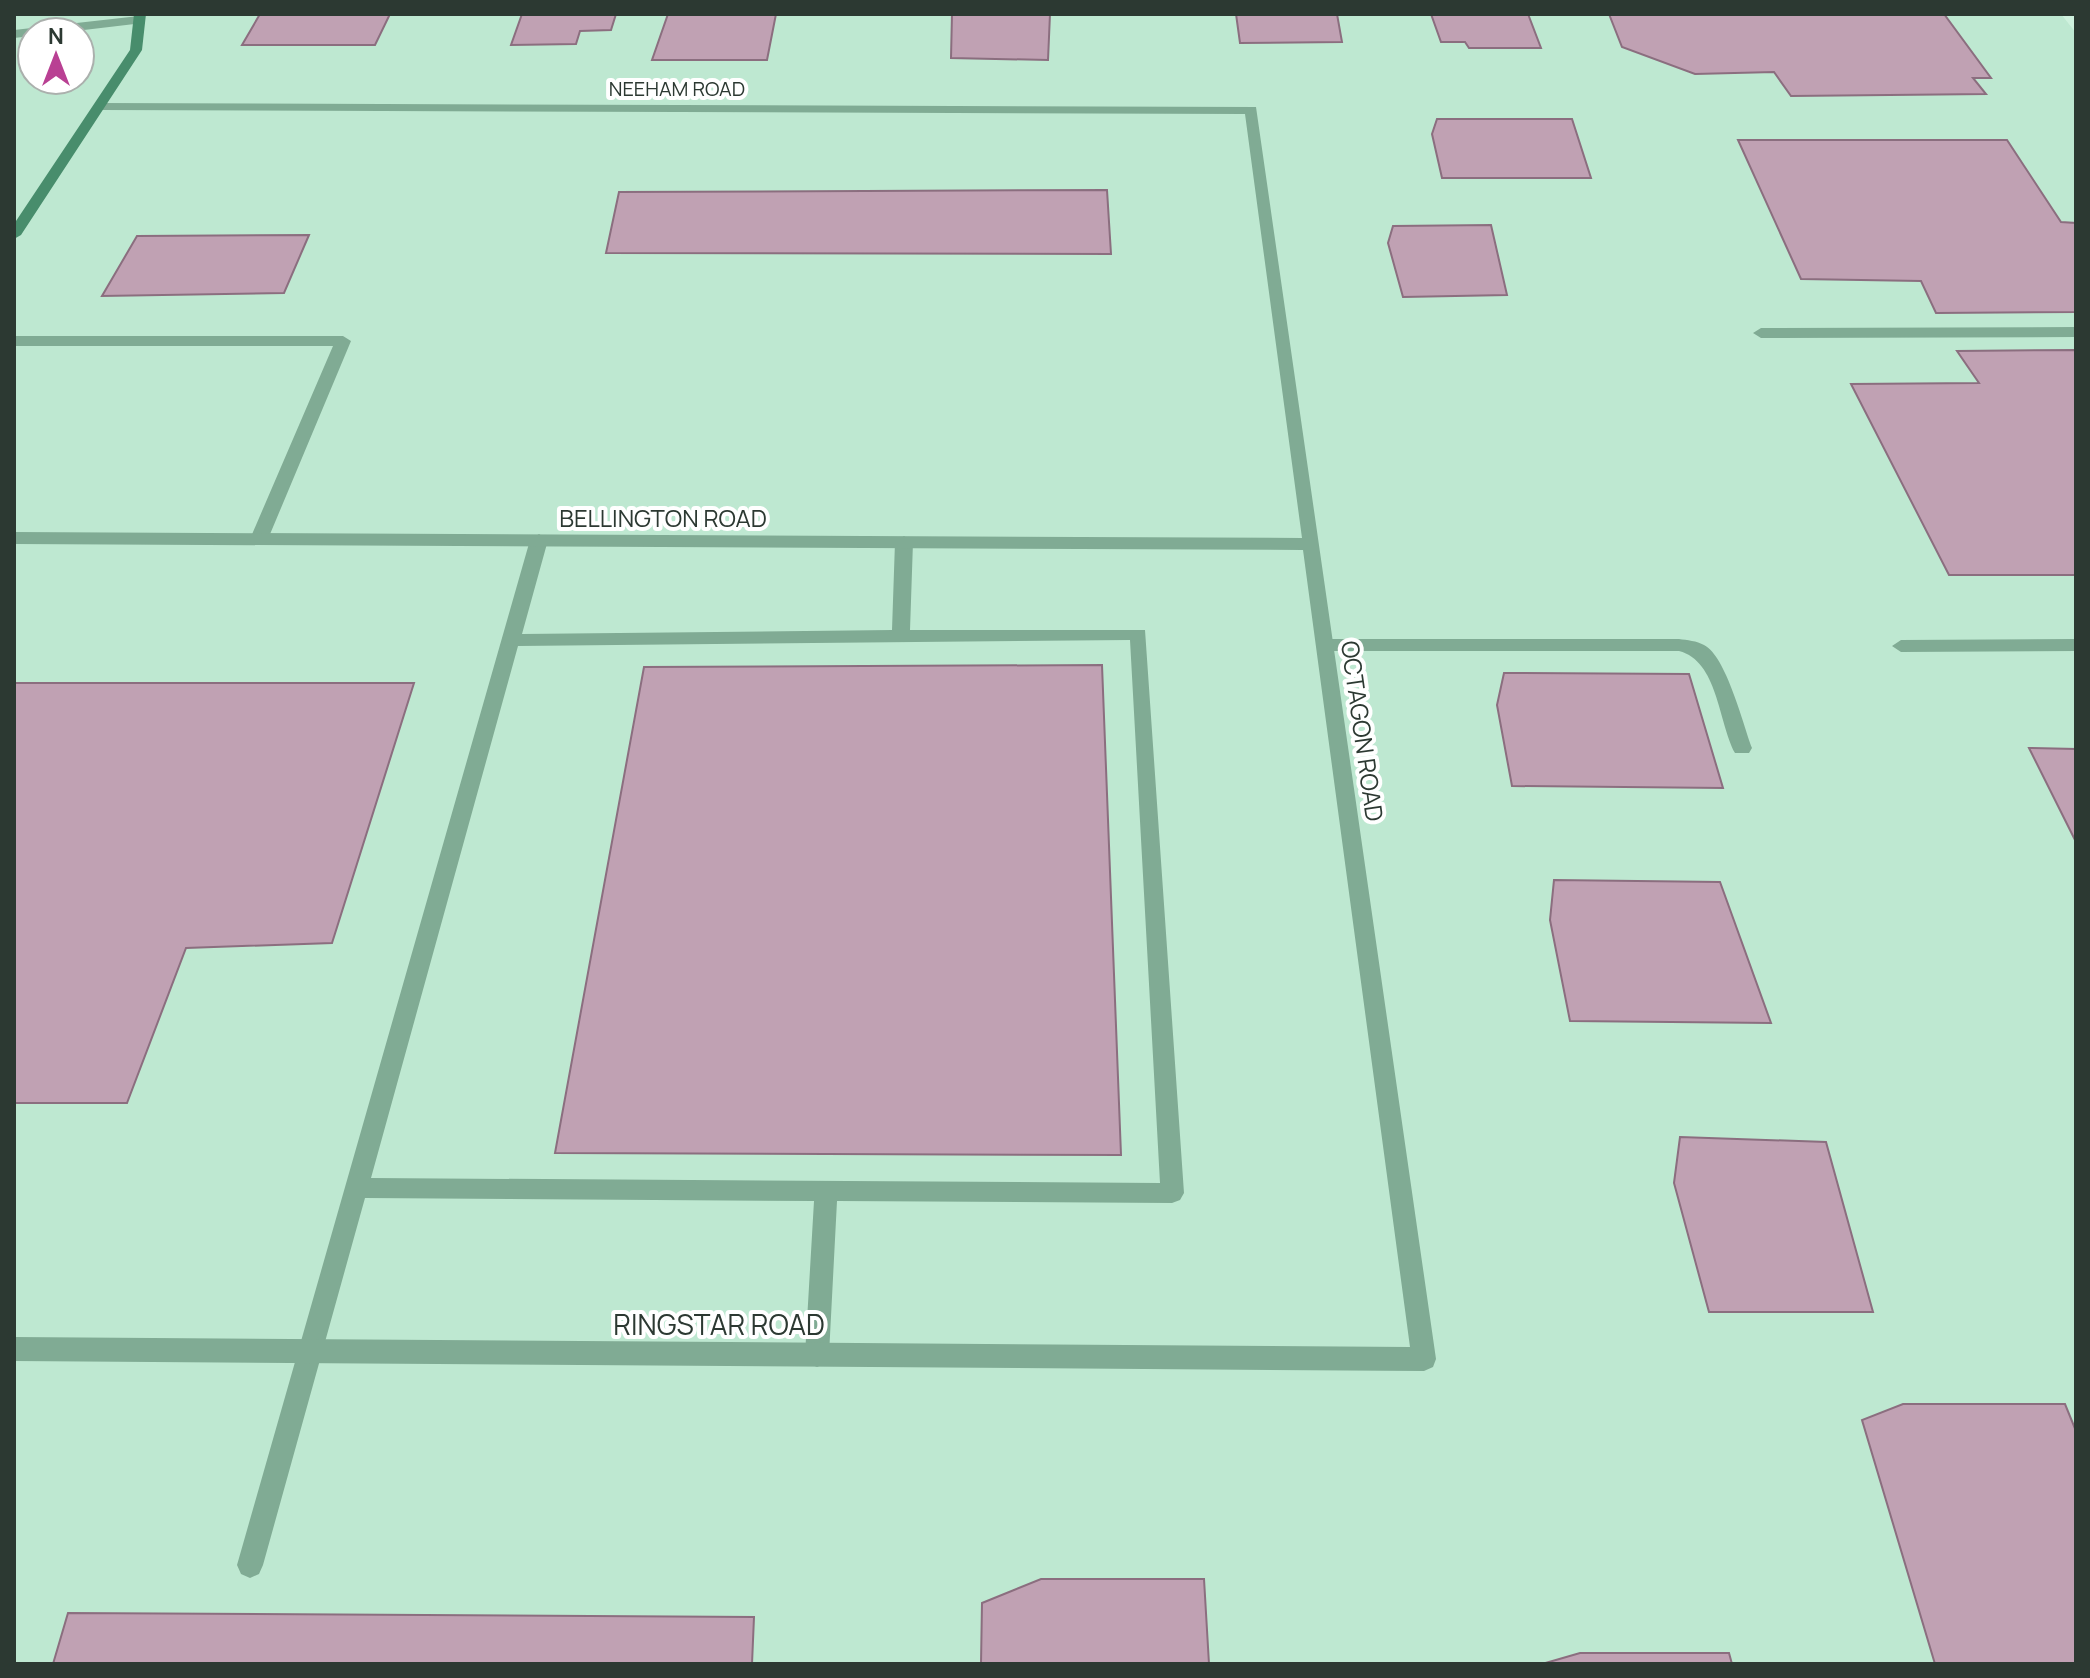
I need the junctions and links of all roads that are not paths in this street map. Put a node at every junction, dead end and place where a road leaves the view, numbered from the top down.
1 (139, 17) edge
2 (96, 23) edge
3 (102, 106) junction
4 (1251, 110) joint
5 (14, 235) edge
6 (2076, 332) edge
7 (1761, 333) dead end
8 (14, 341) edge
9 (14, 538) edge
10 (259, 539) junction
11 (539, 540) junction
12 (904, 542) junction
13 (1311, 544) junction
14 (901, 636) junction
15 (511, 640) junction
16 (1325, 645) junction
17 (2076, 645) edge
18 (1901, 646) dead end
19 (1742, 748) dead end
20 (357, 1188) junction
21 (826, 1191) junction
22 (14, 1349) edge
23 (312, 1350) junction
24 (817, 1355) junction
25 (1424, 1359) joint
26 (250, 1565) dead end

1 - 2 street
1 - 3 street
3 - 4 street, NEEHAM ROAD
3 - 5 street
4 - 13 street, OCTAGON ROAD
6 - 7 street
8 - 10 street
9 - 10 street, BELLINGTON ROAD
10 - 11 street, BELLINGTON ROAD
11 - 12 street, BELLINGTON ROAD
11 - 15 street
12 - 13 street, BELLINGTON ROAD
12 - 14 street
13 - 16 street, OCTAGON ROAD
14 - 15 street
14 - 21 street
15 - 20 street
16 - 19 street
16 - 25 street, OCTAGON ROAD
17 - 18 street
20 - 21 street
20 - 23 street
21 - 24 street
22 - 23 street, RINGSTAR ROAD
23 - 24 street, RINGSTAR ROAD
23 - 26 street
24 - 25 street, RINGSTAR ROAD

